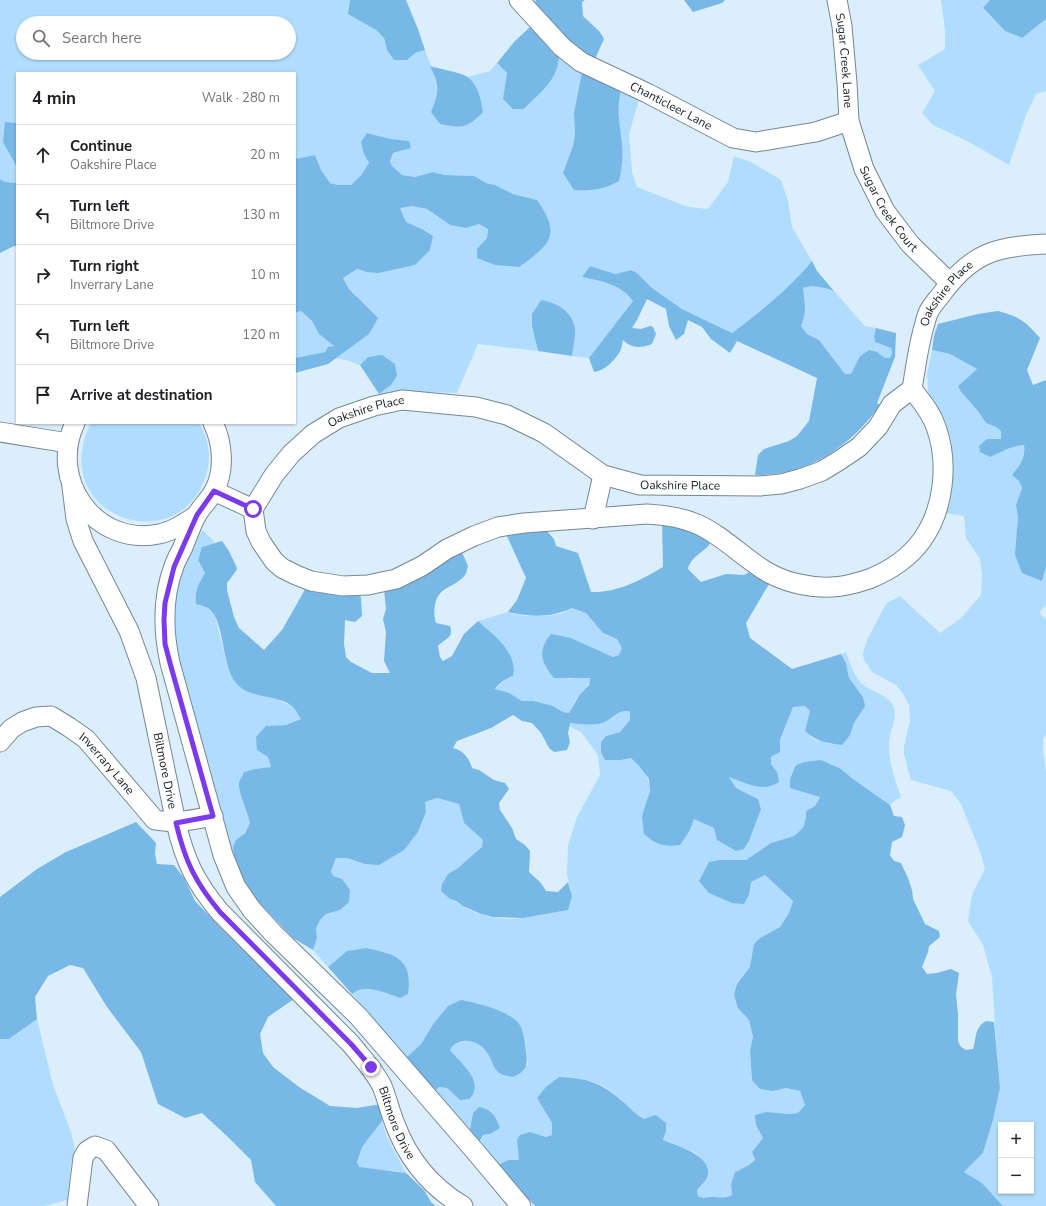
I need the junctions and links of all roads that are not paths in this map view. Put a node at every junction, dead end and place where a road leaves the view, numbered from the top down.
1 (519, 0) edge
2 (837, 0) edge
3 (849, 121) junction
4 (1046, 244) edge
5 (950, 283) junction
6 (912, 389) junction
7 (75, 424) edge
8 (213, 424) edge
9 (0, 432) edge
10 (68, 443) junction
11 (604, 474) junction
12 (72, 486) junction
13 (214, 491) junction
14 (253, 509) junction
15 (197, 515) junction
16 (593, 518) junction
17 (0, 742) edge
18 (213, 816) junction
19 (176, 823) junction
20 (77, 1206) edge
21 (149, 1206) edge
22 (462, 1206) edge
23 (521, 1206) edge

1 - 3 street, Chanticleer Lane
2 - 3 street, Sugar Creek Lane
3 - 5 street, Sugar Creek Court
4 - 5 street, Oakshire Place
5 - 6 street, Oakshire Place
6 - 11 street, Oakshire Place
6 - 16 street
7 - 10 street, Biltmore Drive
8 - 13 street, Biltmore Drive
9 - 10 street
10 - 12 street, Biltmore Drive
11 - 14 street, Oakshire Place
11 - 16 street
12 - 15 street, Biltmore Drive
12 - 19 street, Biltmore Drive
13 - 14 street
13 - 15 street, Biltmore Drive
14 - 16 street
15 - 18 street, Biltmore Drive
17 - 19 street, Inverrary Lane
18 - 19 street, Inverrary Lane
18 - 23 street, Biltmore Drive
19 - 22 street, Biltmore Drive
20 - 21 street

